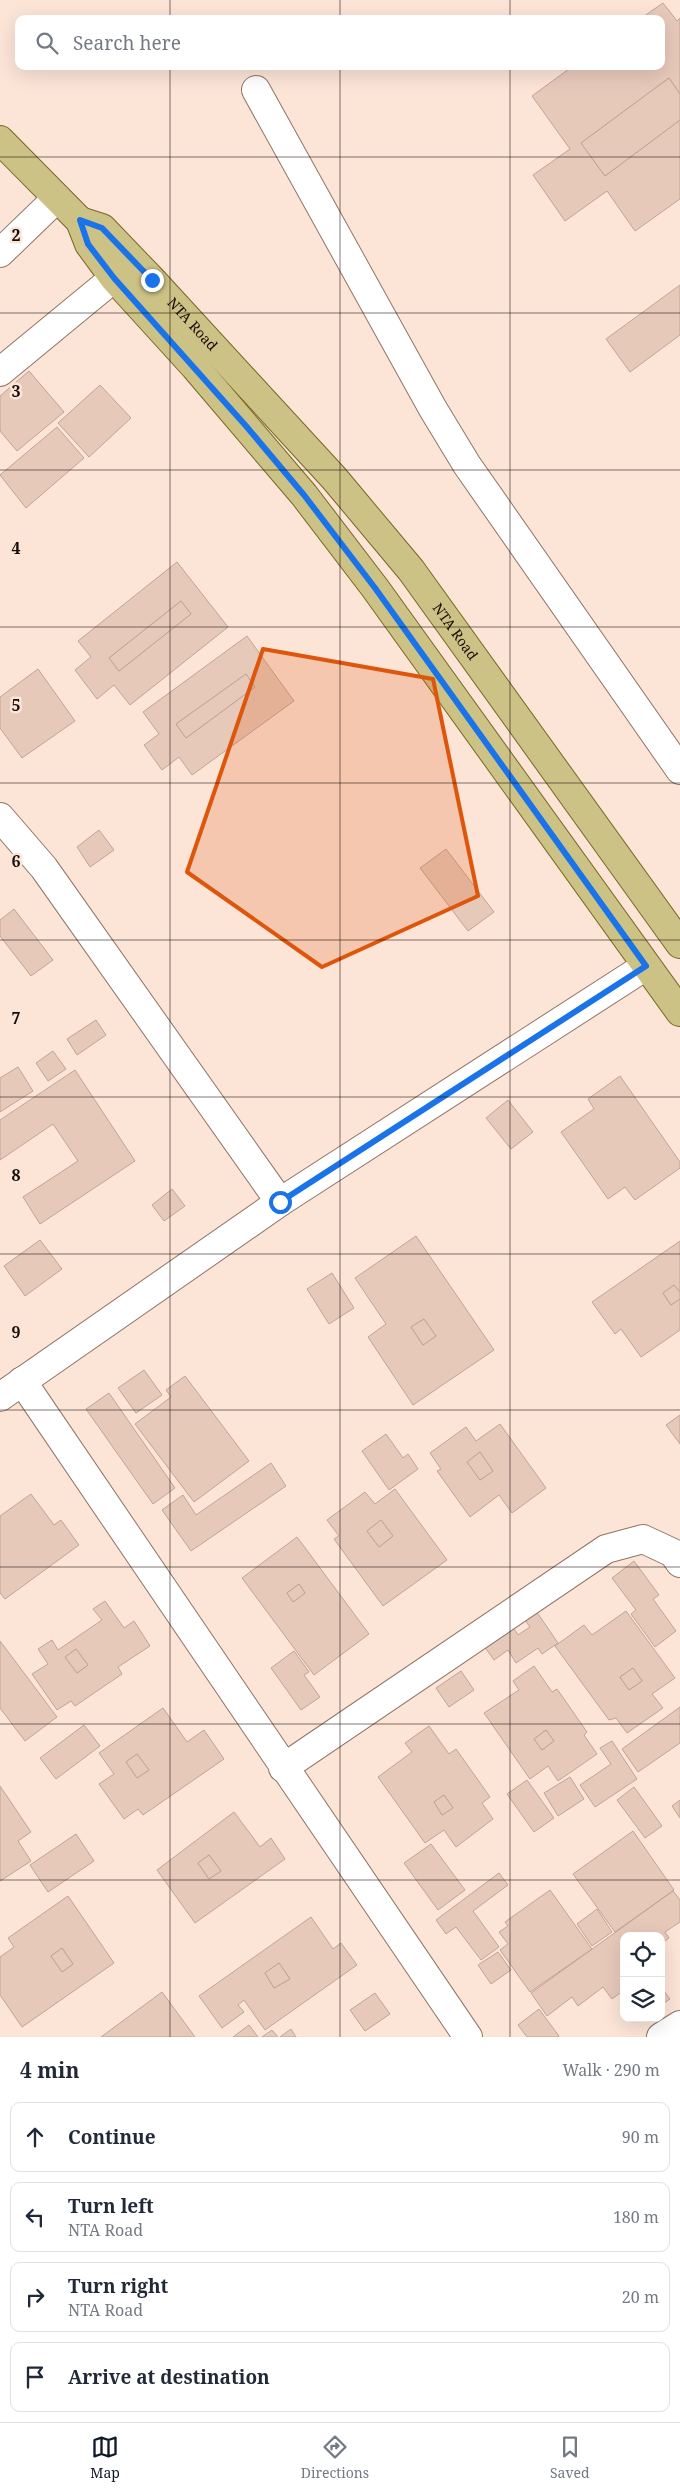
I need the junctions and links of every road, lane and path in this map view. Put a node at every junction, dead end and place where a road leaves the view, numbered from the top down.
1 (256, 90) dead end
2 (0, 140) edge
3 (57, 198) junction
4 (80, 220) junction
5 (0, 253) edge
6 (114, 278) junction
7 (0, 372) edge
8 (680, 770) edge
9 (0, 817) edge
10 (680, 943) edge
11 (646, 966) junction
12 (680, 1012) edge
13 (280, 1202) junction
14 (22, 1381) junction
15 (0, 1397) edge
16 (680, 1563) edge
17 (283, 1768) junction
18 (680, 2025) edge
19 (468, 2037) edge
20 (661, 2037) edge

1 - 8 street
2 - 3 main road
3 - 4 main road
3 - 5 street
4 - 6 main road, NTA Road
4 - 10 main road, NTA Road
6 - 7 street
6 - 11 main road, NTA Road
9 - 13 street
11 - 12 main road, NTA Road
11 - 13 street
13 - 14 street
14 - 15 street
14 - 17 street
16 - 17 street
17 - 19 street
18 - 20 street

